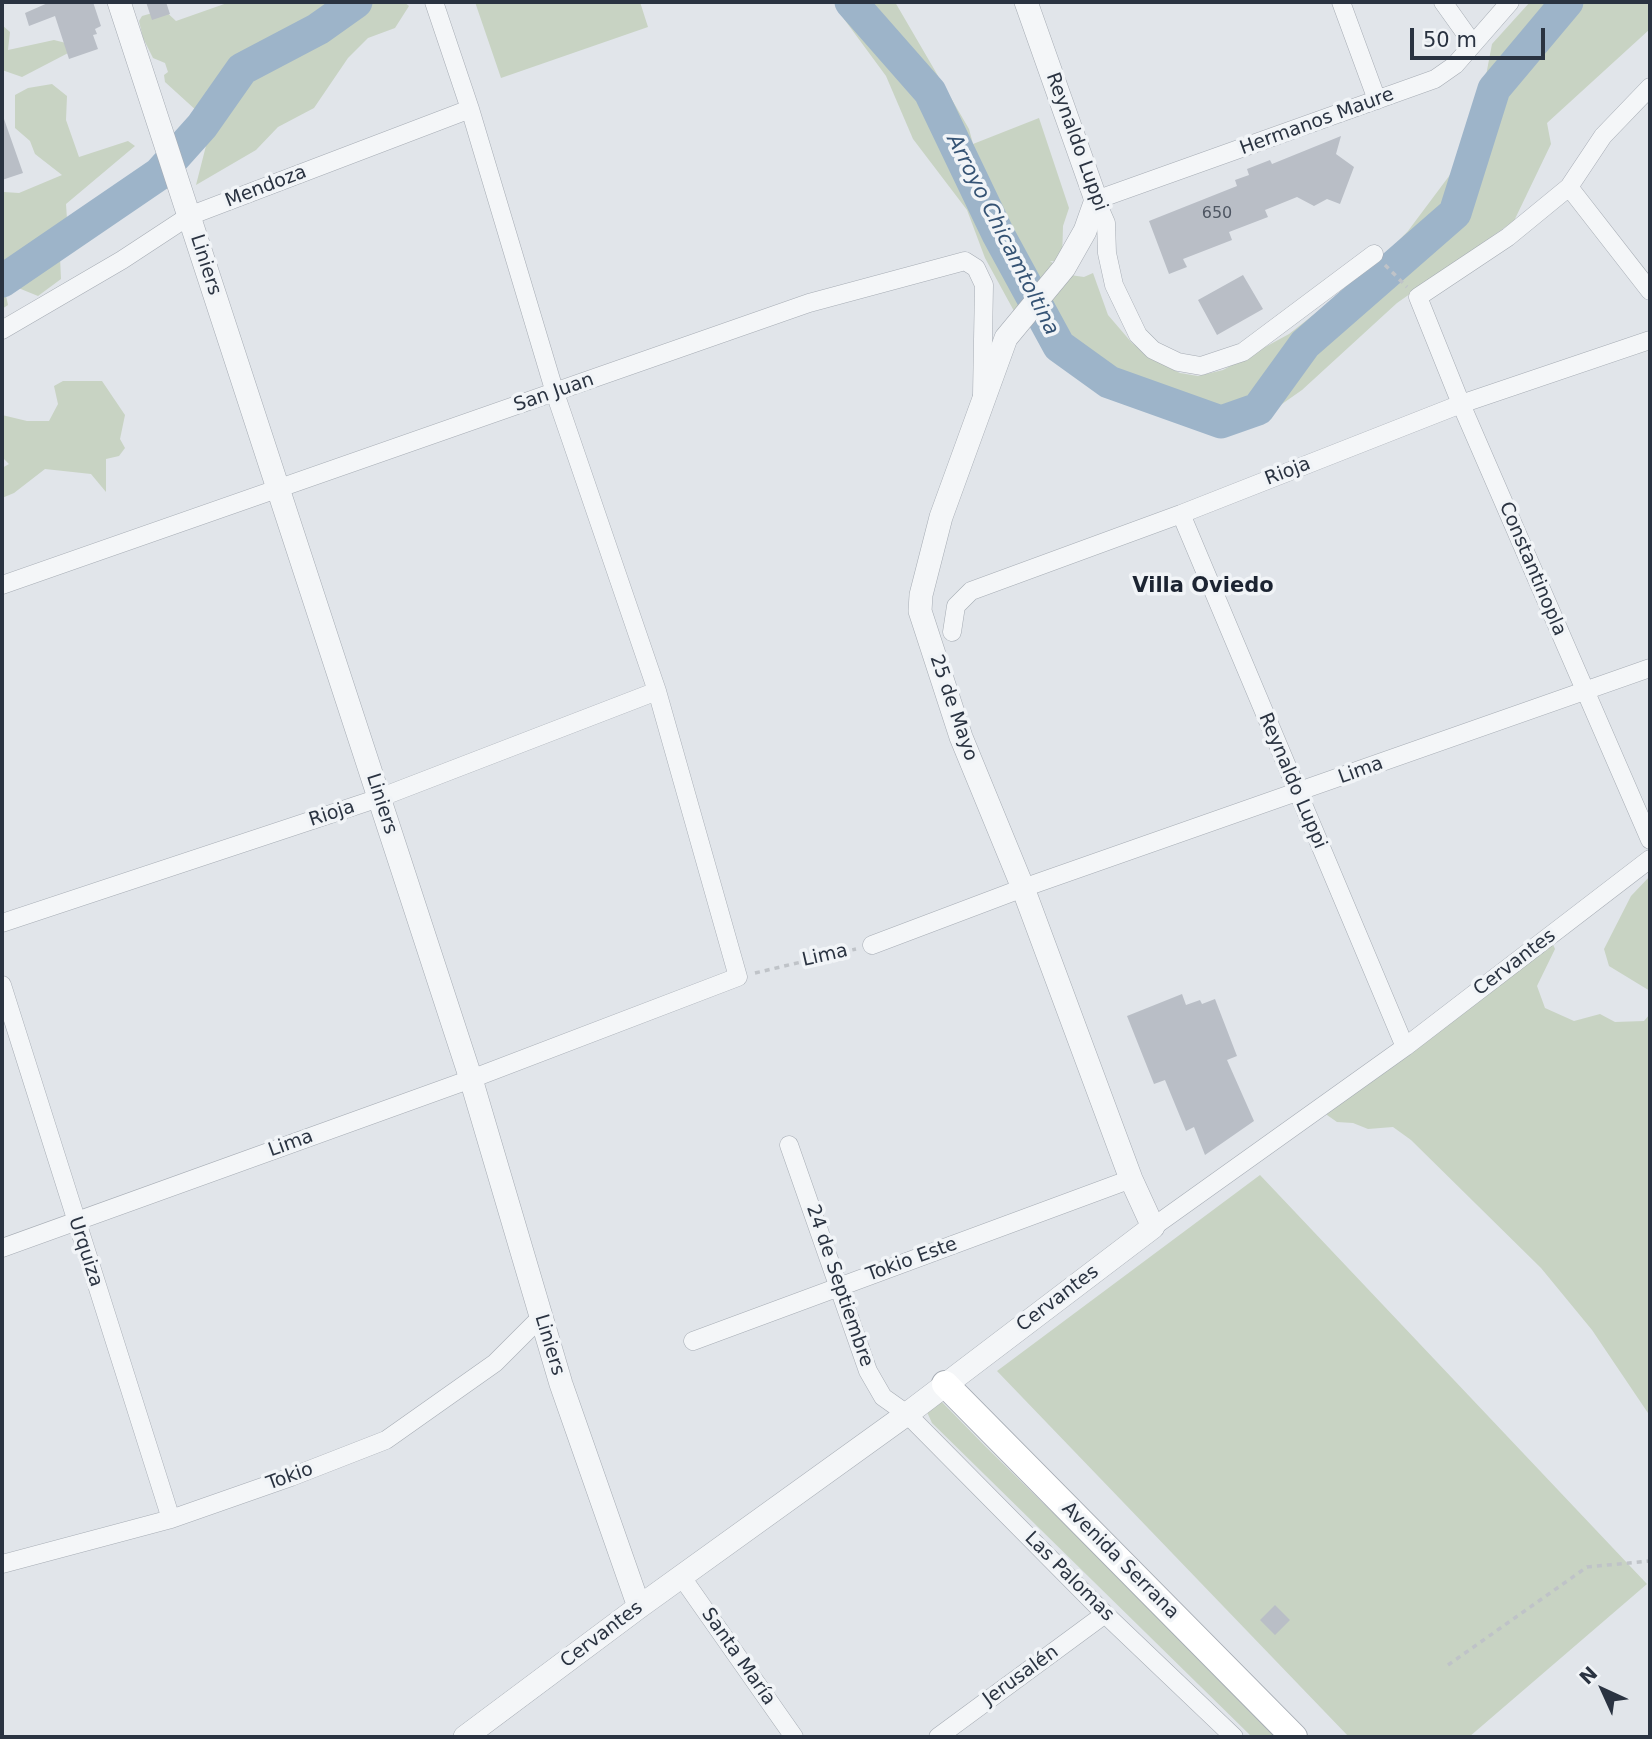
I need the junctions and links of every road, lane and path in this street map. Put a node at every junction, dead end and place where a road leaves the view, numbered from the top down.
1 (119, 2) edge
2 (1026, 2) edge
3 (1342, 2) edge
4 (1443, 2) edge
5 (1510, 2) edge
6 (434, 3) edge
7 (1473, 44) junction
8 (1650, 87) edge
9 (1377, 100) junction
10 (470, 109) junction
11 (1569, 187) junction
12 (1096, 200) junction
13 (189, 216) junction
14 (1374, 254) joint
15 (1650, 291) edge
16 (1418, 297) junction
17 (2, 330) edge
18 (1650, 340) edge
19 (555, 393) junction
20 (1461, 404) junction
21 (981, 407) junction
22 (277, 488) junction
23 (1181, 514) junction
24 (2, 585) edge
25 (952, 632) dead end
26 (1650, 668) edge
27 (657, 691) junction
28 (1584, 692) junction
29 (1297, 794) junction
30 (379, 798) junction
31 (1650, 840) edge
32 (1650, 859) edge
33 (1023, 888) junction
34 (2, 923) edge
35 (872, 945) joint
36 (738, 977) junction
37 (2, 985) edge
38 (1405, 1047) junction
39 (471, 1079) junction
40 (789, 1145) dead end
41 (1131, 1179) junction
42 (74, 1221) junction
43 (1153, 1227) junction
44 (2, 1248) edge
45 (838, 1287) junction
46 (541, 1317) junction
47 (693, 1341) dead end
48 (945, 1384) junction
49 (907, 1414) junction
50 (170, 1519) junction
51 (1650, 1561) edge
52 (2, 1564) edge
53 (681, 1576) junction
54 (639, 1607) junction
55 (1105, 1614) junction
56 (1448, 1665) dead end
57 (465, 1737) edge
58 (794, 1737) edge
59 (938, 1737) edge
60 (1234, 1737) edge
61 (1294, 1737) edge

1 - 13 street, Liniers
2 - 12 street, Reynaldo Luppi
3 - 9 street
4 - 7 street
5 - 7 street, Hermanos Maure
6 - 10 street
7 - 9 street, Hermanos Maure
8 - 11 street
9 - 12 street, Hermanos Maure
10 - 13 street, Mendoza
10 - 19 street
11 - 15 street
11 - 16 street
12 - 14 street, Reynaldo Luppi
12 - 21 street, 25 de Mayo
13 - 17 street, Mendoza
13 - 22 street, Liniers
14 - 16 path
16 - 20 street, Constantinopla
18 - 20 street, Rioja
19 - 21 street, San Juan
19 - 22 street, San Juan
19 - 27 street
20 - 23 street, Rioja
20 - 28 street, Constantinopla
21 - 33 street, 25 de Mayo
22 - 24 street, San Juan
22 - 30 street, Liniers
23 - 25 street, Rioja
23 - 29 street, Reynaldo Luppi
26 - 28 street, Lima
27 - 30 street, Rioja
27 - 36 street
28 - 29 street, Lima
28 - 31 street, Constantinopla
29 - 33 street, Lima
29 - 38 street, Reynaldo Luppi
30 - 34 street, Rioja
30 - 39 street, Liniers
32 - 38 street, Cervantes
33 - 35 street, Lima
33 - 41 street, 25 de Mayo
35 - 36 path, Lima
36 - 39 street, Lima
37 - 42 street, Urquiza
38 - 43 street, Cervantes
39 - 42 street, Lima
39 - 46 street, Liniers
40 - 45 street, 24 de Septiembre
41 - 43 street, 25 de Mayo
41 - 45 street, Tokio Este
42 - 44 street, Lima
42 - 50 street, Urquiza
43 - 48 street, Cervantes
45 - 47 street, Tokio Este
45 - 49 street, 24 de Septiembre
46 - 50 street, Tokio
46 - 54 street, Liniers
48 - 49 street, Cervantes
48 - 61 main road, Avenida Serrana
49 - 53 street, Cervantes
49 - 55 street, Las Palomas
50 - 52 street, Tokio
51 - 56 path
53 - 54 street, Cervantes
53 - 58 street, Santa María
54 - 57 street, Cervantes
55 - 59 street, Jerusalén
55 - 60 street, Las Palomas

